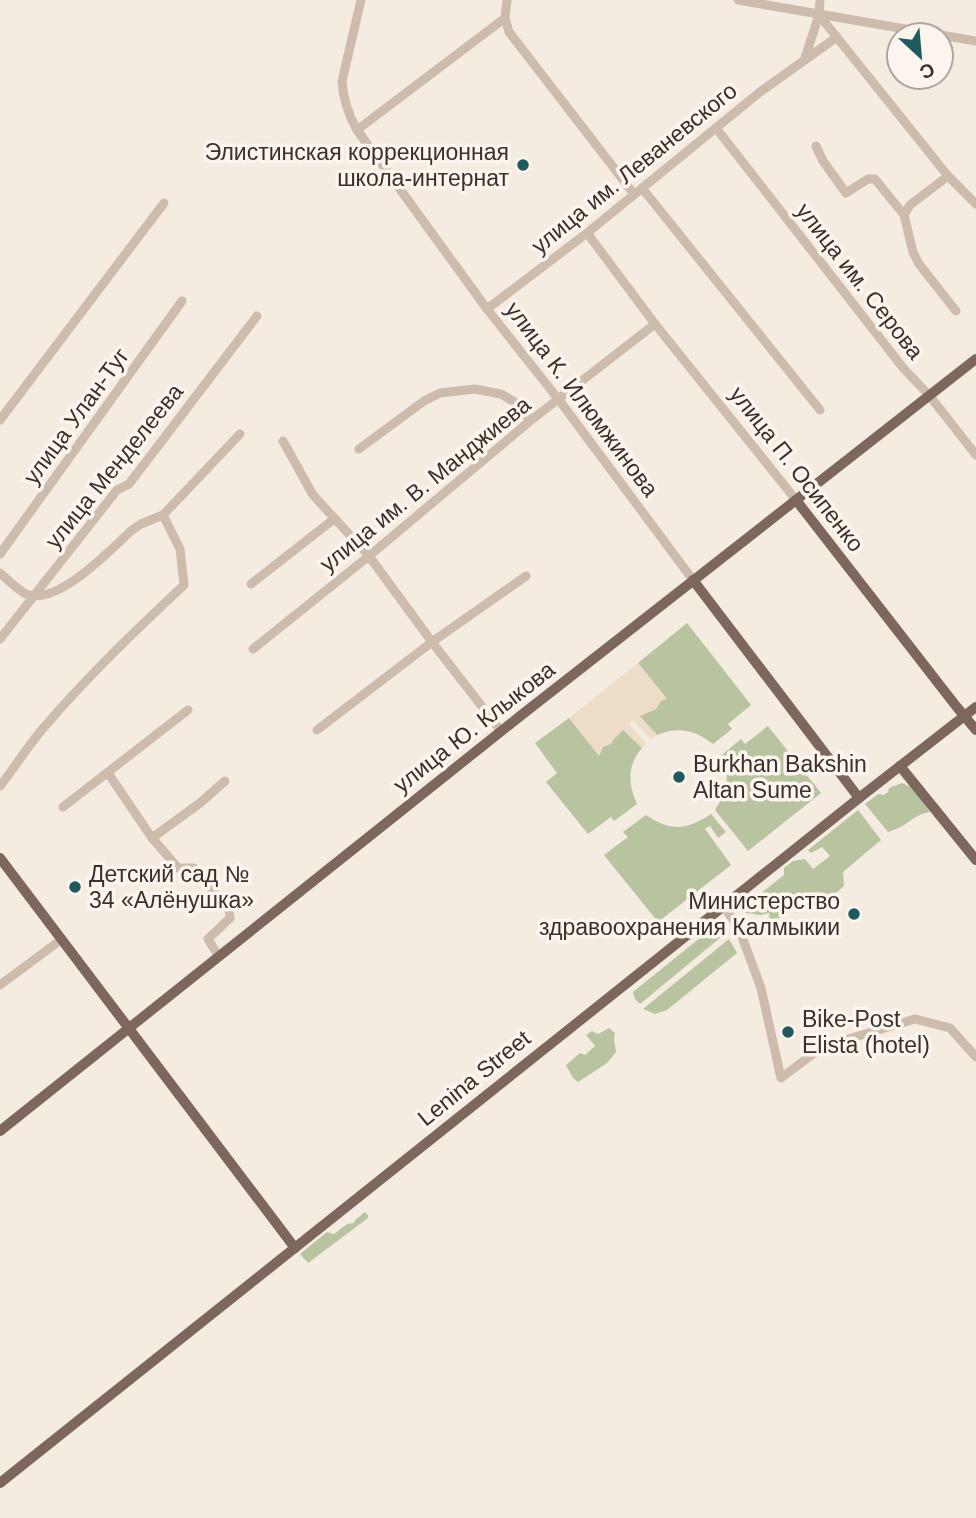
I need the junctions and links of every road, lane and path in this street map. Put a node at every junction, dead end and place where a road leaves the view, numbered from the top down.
1 (361, 0) edge
2 (507, 0) edge
3 (738, 0) edge
4 (820, 0) edge
5 (819, 15) junction
6 (505, 18) junction
7 (885, 26) edge
8 (837, 37) junction
9 (955, 38) edge
10 (976, 41) edge
11 (805, 58) junction
12 (716, 128) junction
13 (357, 130) junction
14 (816, 146) dead end
15 (948, 176) junction
16 (638, 191) junction
17 (975, 201) edge
18 (164, 203) dead end
19 (904, 215) junction
20 (587, 233) junction
21 (182, 301) dead end
22 (487, 309) junction
23 (956, 311) dead end
24 (257, 316) dead end
25 (655, 324) junction
26 (976, 359) edge
27 (929, 395) junction
28 (559, 400) junction
29 (820, 410) dead end
30 (0, 420) edge
31 (530, 421) junction
32 (240, 434) dead end
33 (283, 441) dead end
34 (359, 449) dead end
35 (976, 455) edge
36 (796, 500) junction
37 (163, 515) junction
38 (334, 519) junction
39 (0, 554) edge
40 (369, 556) junction
41 (0, 573) edge
42 (526, 576) dead end
43 (693, 580) junction
44 (251, 584) dead end
45 (34, 595) junction
46 (0, 639) edge
47 (432, 642) junction
48 (253, 649) dead end
49 (976, 708) edge
50 (188, 710) dead end
51 (964, 716) junction
52 (317, 730) dead end
53 (976, 730) edge
54 (502, 731) junction
55 (900, 766) junction
56 (108, 772) junction
57 (225, 781) dead end
58 (0, 786) edge
59 (859, 798) junction
60 (63, 807) dead end
61 (152, 838) junction
62 (0, 858) edge
63 (976, 860) edge
64 (4, 871) edge
65 (723, 906) junction
66 (62, 939) junction
67 (219, 957) junction
68 (0, 985) edge
69 (129, 1029) junction
70 (976, 1057) edge
71 (0, 1131) edge
72 (295, 1248) junction
73 (0, 1483) edge

1 - 13 street, улица К. Илюмжинова
2 - 6 street
3 - 5 street
4 - 5 street
5 - 7 street
5 - 8 street
5 - 11 street
6 - 13 street
6 - 16 street
8 - 11 street, улица им. Леваневского
8 - 15 street
9 - 10 street
11 - 12 street, улица им. Леваневского
12 - 16 street, улица им. Леваневского
12 - 27 street, улица им. Серова
13 - 22 street, улица К. Илюмжинова
14 - 19 street
15 - 17 street
15 - 19 street
16 - 20 street, улица им. Леваневского
16 - 29 street
18 - 30 street
19 - 23 street
20 - 22 street, улица им. Леваневского
20 - 25 street, улица П. Осипенко
21 - 39 street, улица Улан-Туг
22 - 28 street, улица К. Илюмжинова
24 - 45 street, улица Менделеева
25 - 28 street, улица им. В. Манджиева
25 - 36 street, улица П. Осипенко
26 - 27 main road, улица Ю. Клыкова
27 - 35 street, улица им. Серова
27 - 36 main road, улица Ю. Клыкова
28 - 31 street, улица им. В. Манджиева
28 - 43 street, улица К. Илюмжинова
31 - 34 street
31 - 40 street, улица им. В. Манджиева
32 - 37 street
33 - 38 street
36 - 43 main road, улица Ю. Клыкова
36 - 51 main road, улица П. Осипенко
37 - 45 street
37 - 58 street
38 - 40 street
38 - 44 street
40 - 47 street
40 - 48 street, улица им. В. Манджиева
41 - 45 street
42 - 47 street
43 - 54 main road, улица Ю. Клыкова
43 - 59 main road, улица К. Илюмжинова
45 - 46 street, улица Менделеева
47 - 52 street
47 - 54 street
49 - 51 main road, Lenina Street
50 - 56 street
51 - 53 main road, улица П. Осипенко
51 - 55 main road, Lenina Street
54 - 67 main road, улица Ю. Клыкова
55 - 59 main road, Lenina Street
55 - 63 main road
56 - 60 street
56 - 61 street
57 - 61 street
59 - 65 main road, Lenina Street
61 - 67 street
62 - 64 main road
64 - 66 main road
65 - 70 street
65 - 72 main road, Lenina Street
66 - 68 street
66 - 69 main road
67 - 69 main road, улица Ю. Клыкова
69 - 71 main road, улица Ю. Клыкова
69 - 72 main road
72 - 73 main road, Lenina Street

